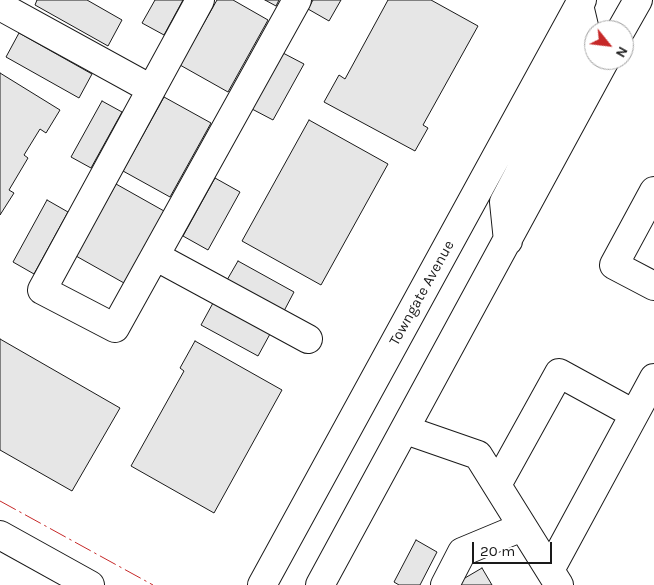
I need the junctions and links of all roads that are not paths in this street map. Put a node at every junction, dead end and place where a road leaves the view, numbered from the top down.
1 (200, 0) edge
2 (297, 0) edge
3 (638, 0) edge
4 (578, 2) edge
5 (0, 6) edge
6 (627, 20) edge
7 (600, 70) edge
8 (152, 89) junction
9 (654, 191) edge
10 (508, 241) junction
11 (155, 256) junction
12 (654, 286) edge
13 (308, 339) dead end
14 (654, 378) edge
15 (634, 414) junction
16 (406, 430) junction
17 (497, 485) junction
18 (522, 527) junction
19 (0, 535) edge
20 (554, 578) edge
21 (90, 585) edge
22 (262, 585) edge
23 (320, 585) edge
24 (445, 585) edge

1 - 8 main road
2 - 11 main road
3 - 6 main road
4 - 10 main road
4 - 22 main road, Towngate Avenue
5 - 8 main road
7 - 10 main road
8 - 11 main road
9 - 12 main road
10 - 16 main road
11 - 13 main road
14 - 15 main road
15 - 17 main road
15 - 20 main road
16 - 17 main road
16 - 23 main road
17 - 18 main road
18 - 20 main road
18 - 24 main road
19 - 21 main road

